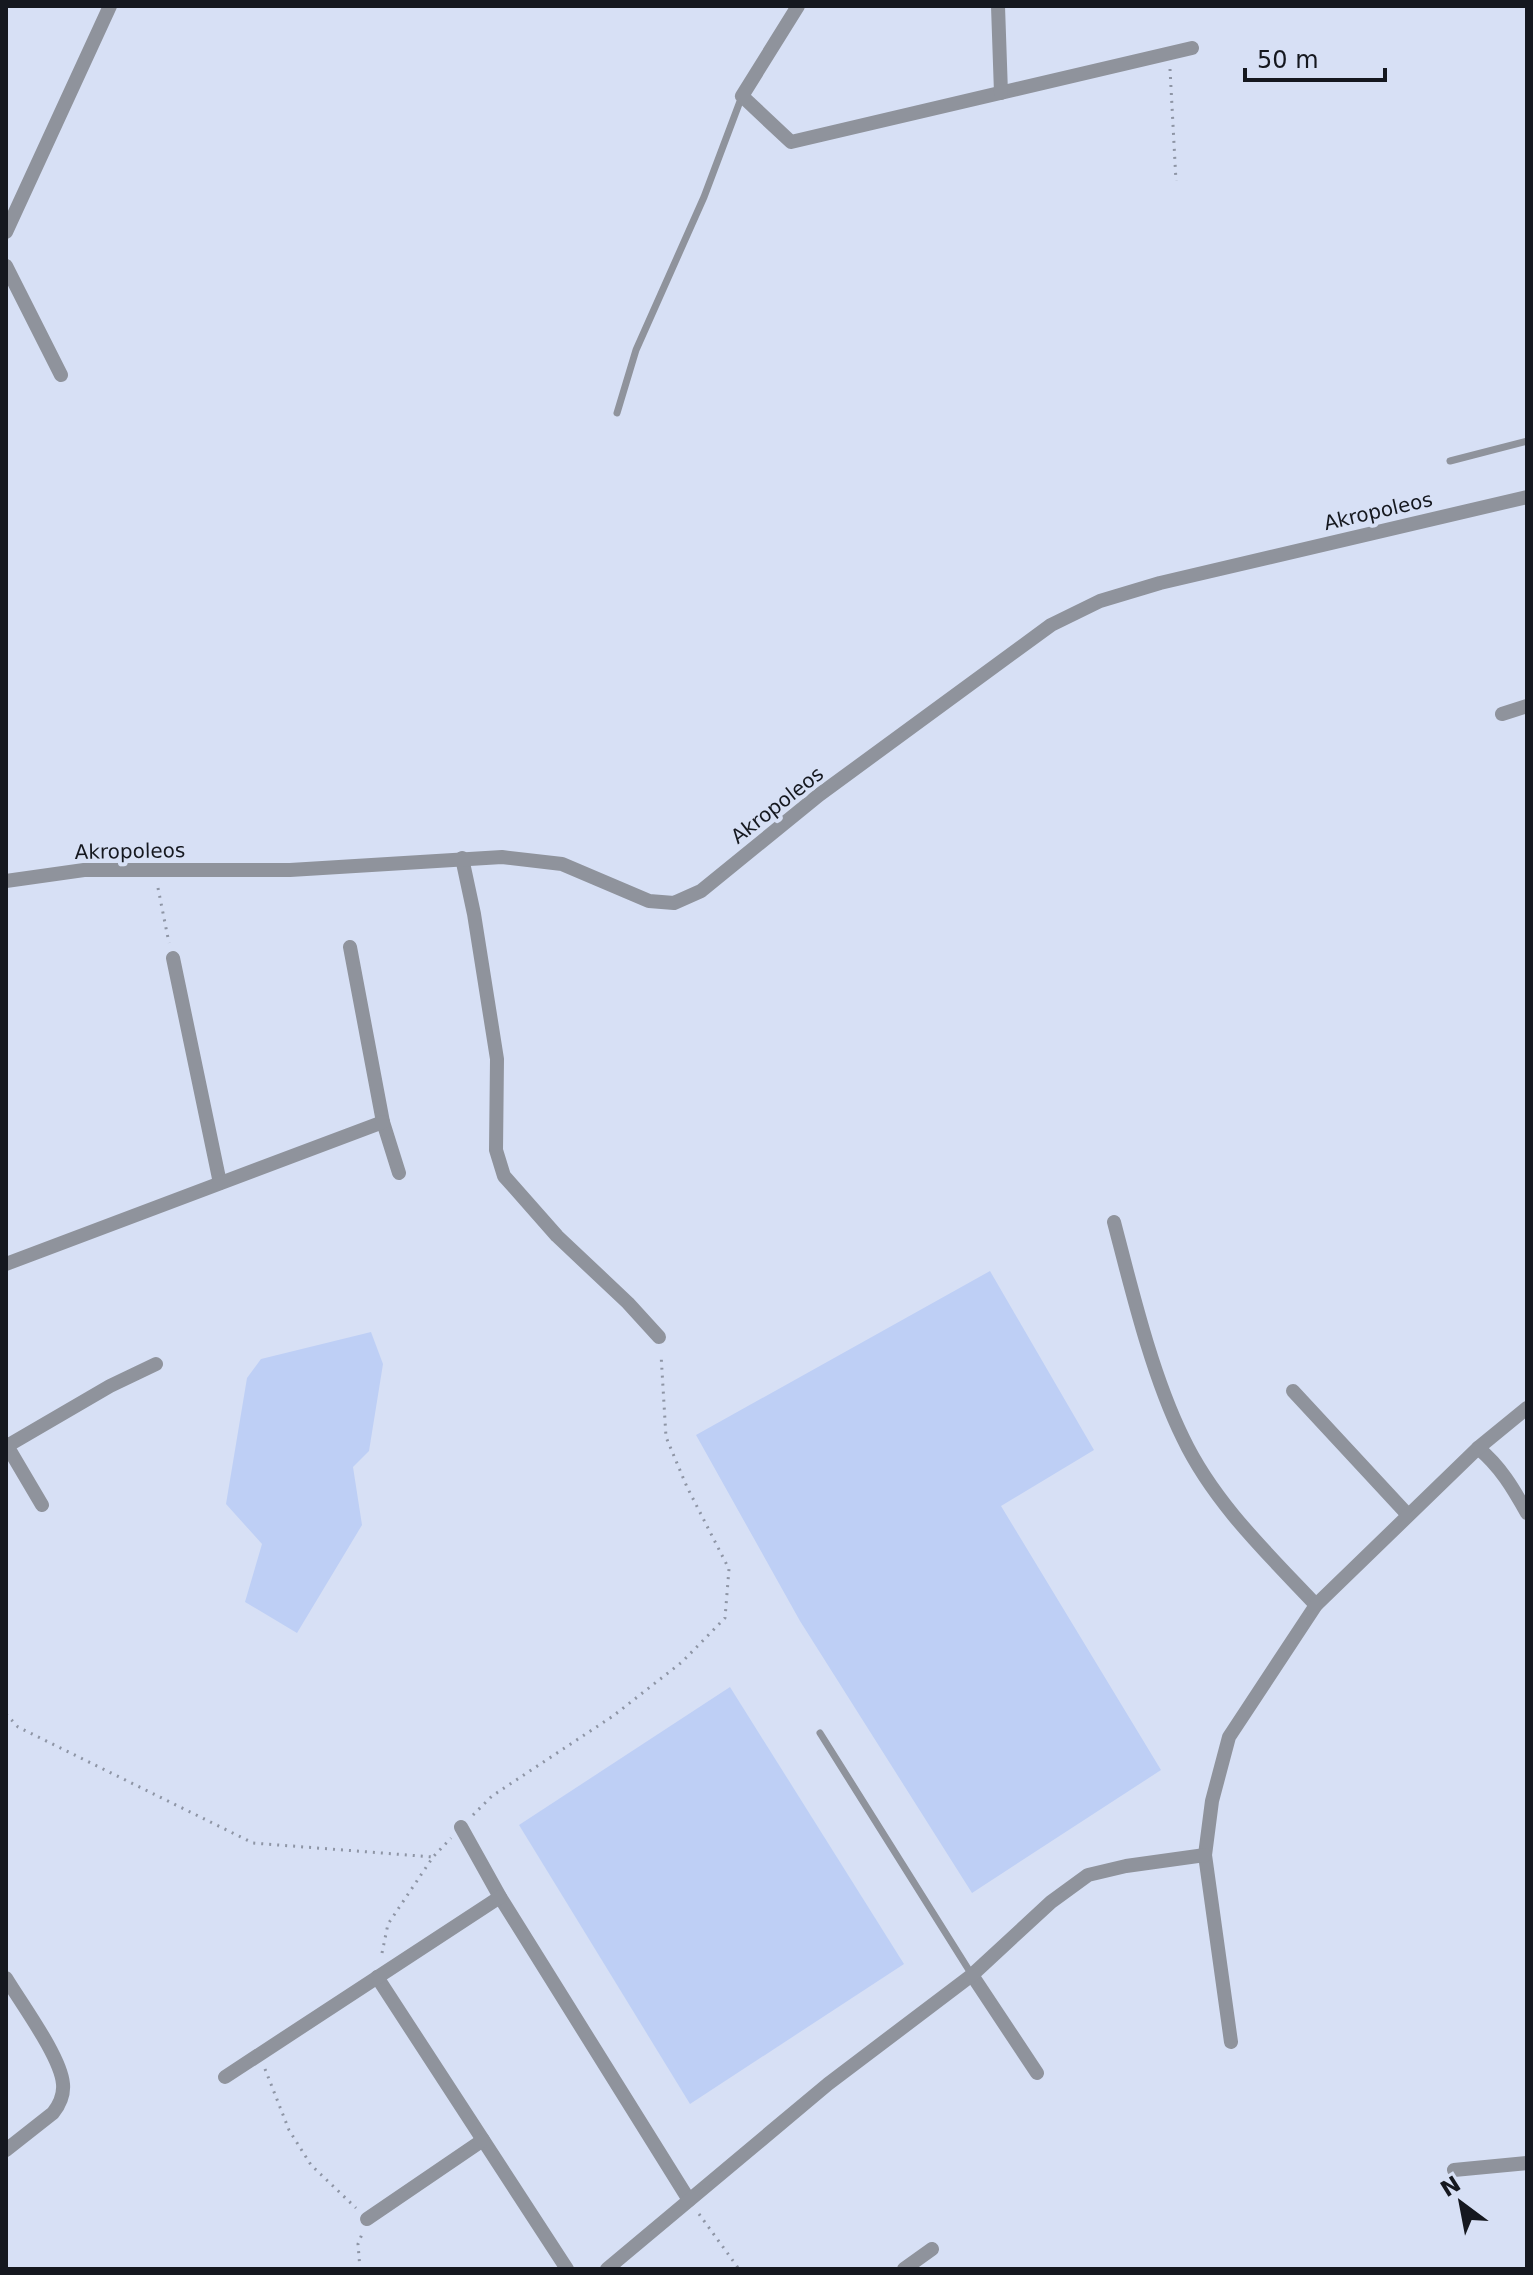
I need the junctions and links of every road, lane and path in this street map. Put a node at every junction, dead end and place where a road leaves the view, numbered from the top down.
1 (798, 6) edge
2 (998, 6) edge
3 (108, 7) edge
4 (1192, 48) dead end
5 (1169, 53) junction
6 (1001, 93) junction
7 (742, 96) junction
8 (1176, 181) dead end
9 (6, 232) edge
10 (6, 266) edge
11 (61, 375) dead end
12 (617, 413) dead end
13 (1527, 441) edge
14 (1450, 461) dead end
15 (1527, 497) edge
16 (1527, 706) edge
17 (1502, 714) dead end
18 (462, 858) junction
19 (154, 870) junction
20 (6, 881) edge
21 (350, 947) dead end
22 (173, 958) joint
23 (383, 1122) junction
24 (399, 1173) dead end
25 (220, 1183) junction
26 (1114, 1222) dead end
27 (6, 1264) edge
28 (659, 1337) joint
29 (156, 1364) dead end
30 (1293, 1391) dead end
31 (1527, 1408) edge
32 (6, 1445) edge
33 (1478, 1448) junction
34 (42, 1505) dead end
35 (1527, 1513) edge
36 (1408, 1515) junction
37 (1316, 1605) junction
38 (6, 1714) edge
39 (820, 1733) dead end
40 (461, 1827) junction
41 (1205, 1855) junction
42 (433, 1857) junction
43 (500, 1897) junction
44 (972, 1975) junction
45 (377, 1977) junction
46 (6, 1978) edge
47 (1231, 2042) dead end
48 (259, 2054) junction
49 (1037, 2073) dead end
50 (225, 2077) dead end
51 (483, 2140) junction
52 (6, 2150) edge
53 (1527, 2163) edge
54 (1454, 2170) dead end
55 (689, 2200) junction
56 (367, 2219) junction
57 (932, 2249) dead end
58 (360, 2269) edge
59 (567, 2269) edge
60 (607, 2269) edge
61 (739, 2269) edge
62 (904, 2269) edge

1 - 7 street
2 - 6 street
3 - 9 street
4 - 5 street
5 - 6 street
5 - 8 path
6 - 7 street
7 - 12 lane
10 - 11 street
13 - 14 lane
15 - 18 street, Akropoleos
16 - 17 street
18 - 19 street, Akropoleos
18 - 28 street
19 - 20 street, Akropoleos
19 - 22 path
21 - 23 street
22 - 25 street
23 - 24 street
23 - 25 street
25 - 27 street
26 - 37 street
28 - 40 path
29 - 32 street
30 - 36 street
31 - 33 street
32 - 34 street
33 - 35 street
33 - 36 street
36 - 37 street
37 - 41 street
38 - 42 path
39 - 44 lane
40 - 42 path
40 - 43 street
41 - 44 street
41 - 47 street
42 - 45 path
43 - 45 street
43 - 55 street
44 - 49 street
44 - 55 street
45 - 48 street
45 - 51 street
46 - 52 street
48 - 50 street
48 - 56 path
51 - 56 street
51 - 59 street
53 - 54 street
55 - 60 street
55 - 61 path
56 - 58 path
57 - 62 street

